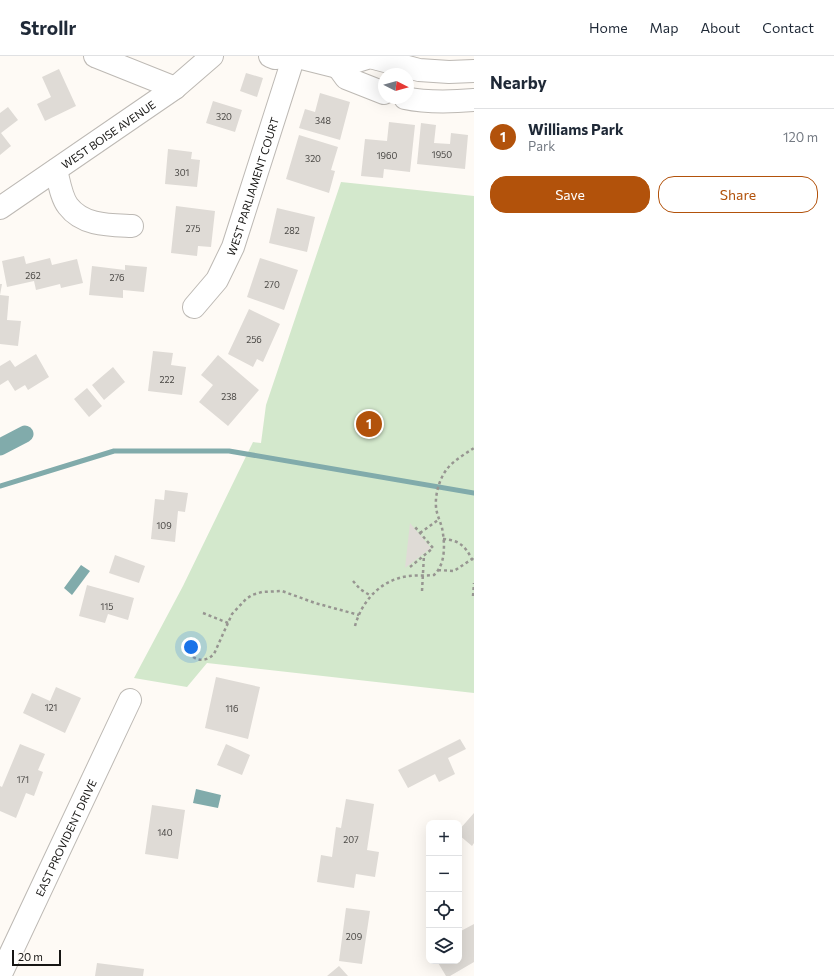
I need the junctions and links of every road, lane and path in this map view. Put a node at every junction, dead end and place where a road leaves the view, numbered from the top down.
1 (95, 56) edge
2 (212, 56) edge
3 (270, 56) edge
4 (294, 56) edge
5 (338, 67) junction
6 (474, 71) edge
7 (175, 88) junction
8 (378, 91) edge
9 (414, 100) edge
10 (474, 100) edge
11 (56, 170) junction
12 (0, 208) edge
13 (132, 226) dead end
14 (194, 307) dead end
15 (474, 448) edge
16 (438, 520) junction
17 (415, 526) dead end
18 (420, 533) junction
19 (443, 539) junction
20 (424, 555) junction
21 (473, 559) edge
22 (410, 567) dead end
23 (438, 570) junction
24 (423, 576) junction
25 (353, 581) dead end
26 (474, 582) edge
27 (422, 590) dead end
28 (371, 596) junction
29 (473, 596) dead end
30 (203, 613) dead end
31 (359, 615) junction
32 (228, 623) junction
33 (355, 626) dead end
34 (193, 657) dead end
35 (130, 700) dead end
36 (0, 976) edge

1 - 7 street
2 - 7 street, WEST BOISE AVENUE
3 - 4 street
4 - 5 street
4 - 14 street, WEST PARLIAMENT COURT
5 - 6 street
5 - 8 street
7 - 11 street, WEST BOISE AVENUE
9 - 10 street
11 - 12 street, WEST BOISE AVENUE
11 - 13 street
15 - 16 path
16 - 18 path
16 - 19 path
17 - 18 path
18 - 20 path
19 - 21 path
19 - 23 path
20 - 22 path
20 - 24 path
21 - 23 path
23 - 24 path
24 - 27 path
24 - 28 path
25 - 28 path
26 - 29 path
28 - 31 path
30 - 32 path
31 - 32 path
31 - 33 path
32 - 34 path
35 - 36 street, EAST PROVIDENT DRIVE

